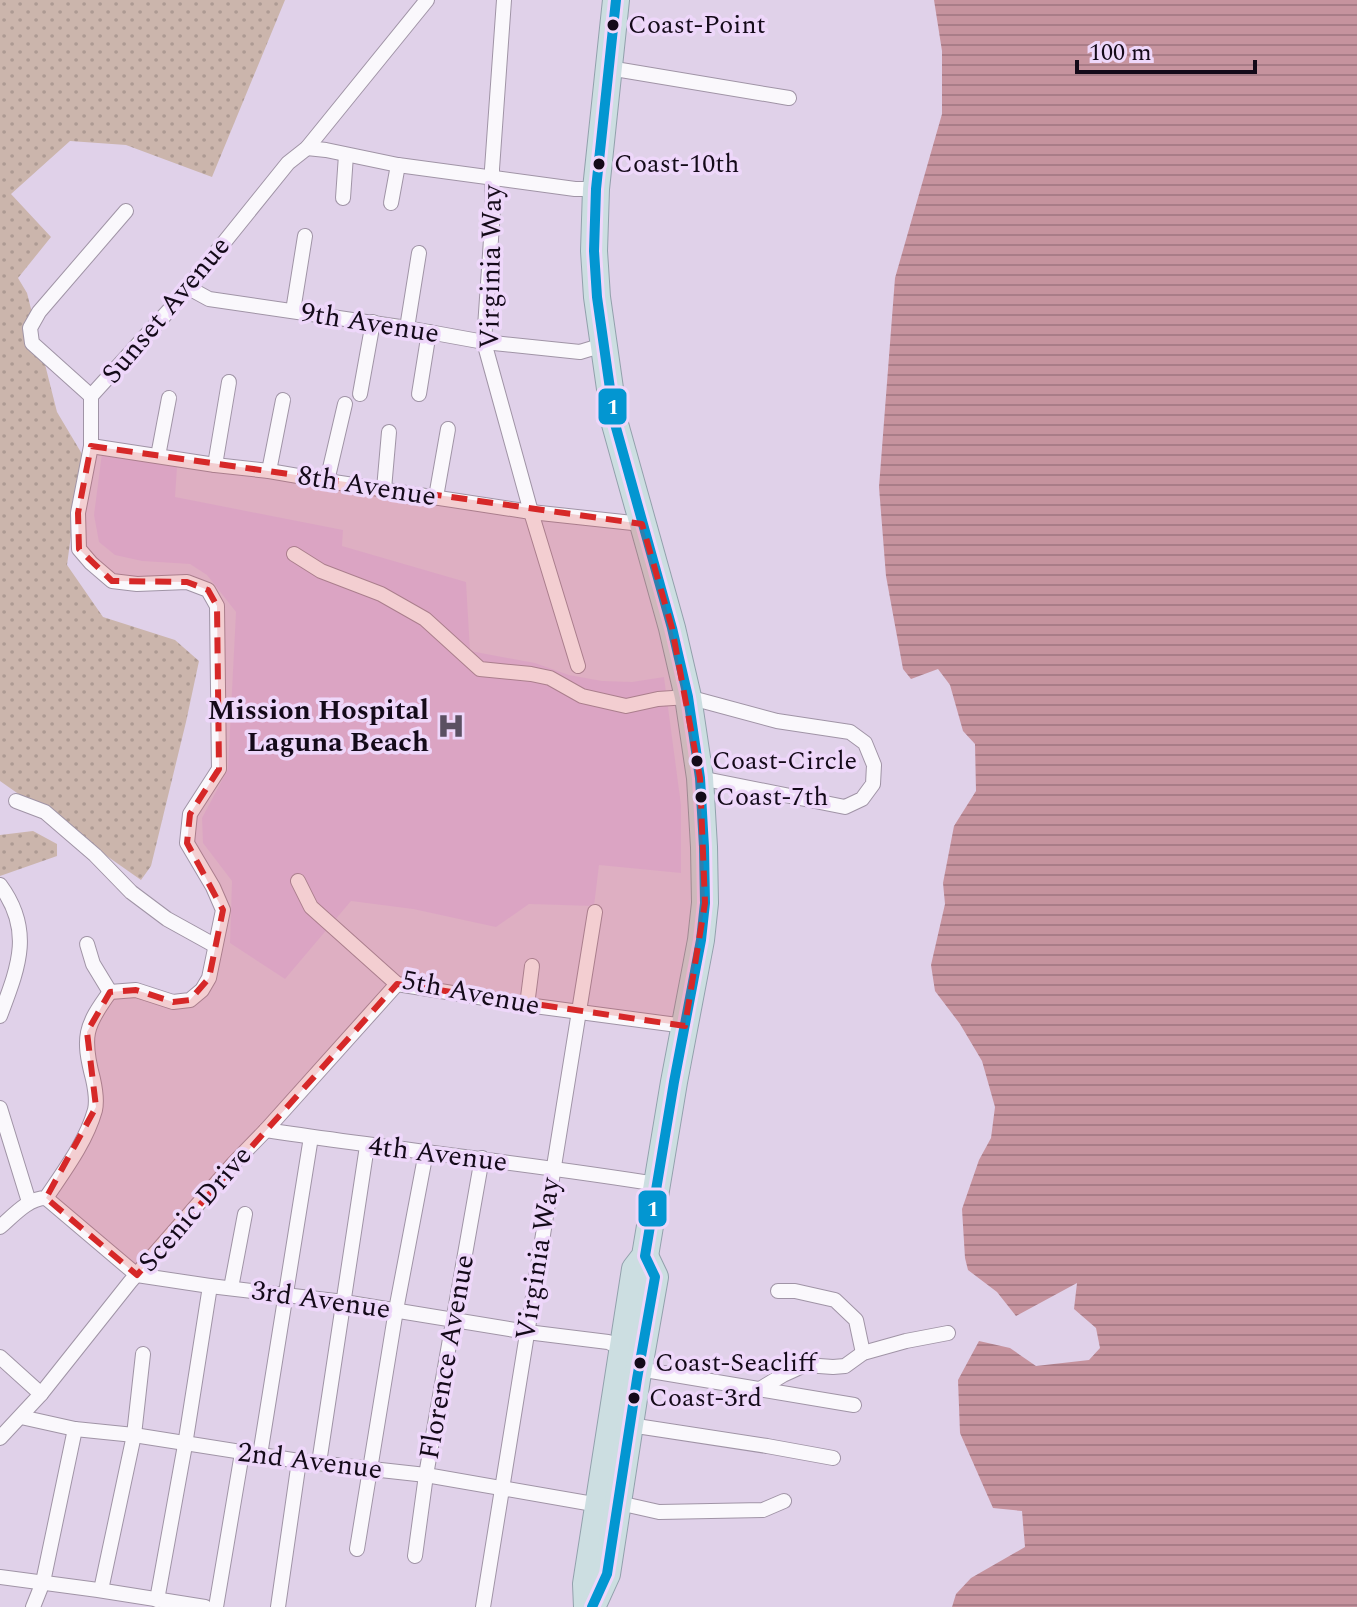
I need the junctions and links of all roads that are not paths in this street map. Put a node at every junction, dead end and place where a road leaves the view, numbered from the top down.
1 (427, 0) edge
2 (504, 0) edge
3 (616, 0) edge
4 (609, 68) junction
5 (789, 98) dead end
6 (307, 148) junction
7 (346, 155) junction
8 (398, 165) junction
9 (492, 178) junction
10 (596, 189) junction
11 (343, 198) dead end
12 (391, 203) dead end
13 (126, 211) dead end
14 (305, 236) dead end
15 (419, 253) dead end
16 (187, 287) junction
17 (293, 311) junction
18 (373, 322) junction
19 (407, 328) junction
20 (429, 332) junction
21 (484, 342) junction
22 (603, 345) junction
23 (229, 382) dead end
24 (360, 394) dead end
25 (419, 394) dead end
26 (91, 396) junction
27 (169, 398) dead end
28 (283, 400) dead end
29 (345, 404) dead end
30 (448, 429) dead end
31 (389, 432) dead end
32 (91, 446) junction
33 (158, 456) junction
34 (215, 465) junction
35 (269, 471) junction
36 (327, 481) junction
37 (384, 489) junction
38 (436, 497) junction
39 (531, 512) junction
40 (642, 524) junction
41 (294, 554) dead end
42 (578, 666) dead end
43 (688, 697) junction
44 (700, 778) junction
45 (16, 801) dead end
46 (298, 881) dead end
47 (0, 885) edge
48 (595, 912) dead end
49 (87, 944) dead end
50 (214, 945) junction
51 (532, 966) dead end
52 (397, 984) junction
53 (110, 992) junction
54 (527, 1005) junction
55 (578, 1012) junction
56 (0, 1016) edge
57 (685, 1026) junction
58 (0, 1108) edge
59 (266, 1130) junction
60 (311, 1137) junction
61 (367, 1146) junction
62 (426, 1152) junction
63 (482, 1158) junction
64 (553, 1168) junction
65 (657, 1184) junction
66 (46, 1198) junction
67 (29, 1202) junction
68 (245, 1214) dead end
69 (0, 1227) edge
70 (137, 1275) junction
71 (210, 1286) junction
72 (231, 1288) junction
73 (778, 1291) dead end
74 (285, 1295) junction
75 (344, 1302) junction
76 (396, 1310) junction
77 (453, 1319) junction
78 (527, 1332) junction
79 (948, 1333) dead end
80 (632, 1348) junction
81 (863, 1353) junction
82 (143, 1354) dead end
83 (0, 1357) edge
84 (760, 1389) junction
85 (41, 1394) junction
86 (854, 1405) dead end
87 (21, 1417) junction
88 (75, 1429) junction
89 (630, 1430) junction
90 (134, 1435) junction
91 (1, 1436) edge
92 (185, 1445) junction
93 (242, 1453) junction
94 (260, 1455) junction
95 (833, 1458) dead end
96 (299, 1461) junction
97 (319, 1463) junction
98 (370, 1469) junction
99 (426, 1475) junction
100 (502, 1487) junction
101 (784, 1501) dead end
102 (609, 1504) junction
103 (357, 1549) dead end
104 (415, 1556) dead end
105 (0, 1577) edge
106 (43, 1582) junction
107 (101, 1590) junction
108 (157, 1600) junction
109 (594, 1600) edge
110 (33, 1607) edge
111 (205, 1607) edge
112 (216, 1607) edge
113 (278, 1607) edge
114 (483, 1607) edge

1 - 6 street, Sunset Avenue
2 - 9 street, Virginia Way
3 - 4 highway
4 - 5 street
4 - 10 highway
6 - 7 street
6 - 16 street, Sunset Avenue
7 - 8 street
7 - 11 street
8 - 9 street
8 - 12 street
9 - 10 street
9 - 21 street, Virginia Way
10 - 22 highway
13 - 26 street
14 - 17 street
15 - 19 street
16 - 17 street, 9th Avenue
16 - 26 street, Sunset Avenue
17 - 18 street, 9th Avenue
18 - 19 street, 9th Avenue
18 - 24 street
19 - 20 street, 9th Avenue
20 - 21 street, 9th Avenue
20 - 25 street
21 - 22 street, 9th Avenue
21 - 39 street, Virginia Way
22 - 40 highway
23 - 34 street
26 - 32 street, Sunset Avenue
27 - 33 street
28 - 35 street
29 - 36 street
30 - 38 street
31 - 37 street
32 - 33 street, 8th Avenue
32 - 50 street, Sunset Avenue
33 - 34 street, 8th Avenue
34 - 35 street, 8th Avenue
35 - 36 street, 8th Avenue
36 - 37 street, 8th Avenue
37 - 38 street, 8th Avenue
38 - 39 street, 8th Avenue
39 - 40 street, 8th Avenue
39 - 42 street, Virginia Way
40 - 43 highway
41 - 43 street
43 - 44 highway
43 - 44 street
44 - 57 highway
45 - 50 street
46 - 52 street, 5th Avenue
47 - 56 street
48 - 55 street, Virginia Way
49 - 53 street
50 - 53 street
51 - 54 street
52 - 54 street, 5th Avenue
52 - 59 street, Scenic Drive
53 - 66 street
54 - 55 street, 5th Avenue
55 - 57 street, 5th Avenue
55 - 64 street, Virginia Way
57 - 65 highway
58 - 67 street
59 - 60 street, 4th Avenue
59 - 70 street, Scenic Drive
60 - 61 street, 4th Avenue
60 - 74 street
61 - 62 street, 4th Avenue
61 - 75 street
62 - 63 street, 4th Avenue
62 - 76 street
63 - 64 street, 4th Avenue
63 - 77 street, Florence Avenue
64 - 65 street, 4th Avenue
64 - 78 street, Virginia Way
65 - 80 highway
66 - 67 street
66 - 70 street
67 - 69 street
68 - 72 street
70 - 71 street, 3rd Avenue
70 - 85 street, Scenic Drive
71 - 72 street, 3rd Avenue
71 - 92 street
72 - 74 street, 3rd Avenue
73 - 81 street
74 - 75 street, 3rd Avenue
74 - 94 street
75 - 76 street, 3rd Avenue
75 - 97 street
76 - 77 street, 3rd Avenue
76 - 98 street
77 - 78 street, 3rd Avenue
77 - 99 street, Florence Avenue
78 - 80 street, 3rd Avenue
78 - 100 street, Virginia Way
79 - 81 street
80 - 84 street, 3rd Avenue
80 - 89 highway
80 - 102 highway
81 - 84 street
82 - 90 street
83 - 85 street
84 - 86 street, 3rd Avenue
85 - 87 street, Scenic Drive
87 - 88 street, 2nd Avenue
87 - 91 street, Scenic Drive
88 - 90 street, 2nd Avenue
88 - 106 street
89 - 95 street
89 - 102 highway
90 - 92 street, 2nd Avenue
90 - 107 street
92 - 93 street, 2nd Avenue
92 - 108 street
93 - 94 street, 2nd Avenue
93 - 112 street
94 - 96 street, 2nd Avenue
96 - 97 street, 2nd Avenue
96 - 113 street
97 - 98 street, 2nd Avenue
98 - 99 street, 2nd Avenue
98 - 103 street
99 - 100 street, 2nd Avenue
99 - 104 street, Florence Avenue
100 - 102 street, 2nd Avenue
100 - 114 street, Virginia Way
101 - 102 street, 2nd Avenue
102 - 109 highway
105 - 106 street
106 - 107 street
106 - 110 street
107 - 108 street
108 - 111 street

